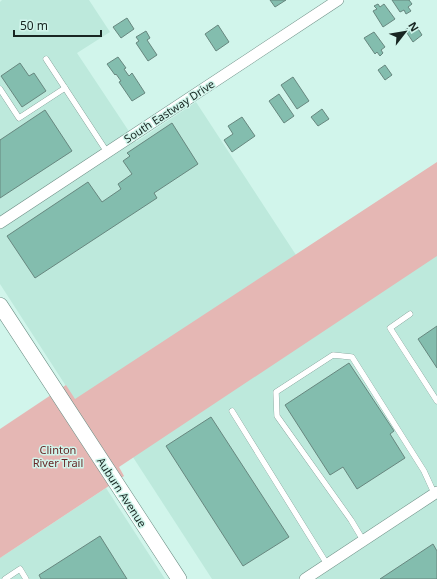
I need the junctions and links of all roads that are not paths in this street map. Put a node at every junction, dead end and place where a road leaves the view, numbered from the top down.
1 (338, 0) edge
2 (46, 59) dead end
3 (65, 88) junction
4 (0, 90) edge
5 (2, 98) edge
6 (107, 152) junction
7 (0, 223) edge
8 (410, 314) dead end
9 (4, 315) edge
10 (437, 401) edge
11 (232, 411) dead end
12 (436, 494) edge
13 (363, 540) junction
14 (327, 564) junction
15 (5, 579) edge
16 (26, 579) edge
17 (179, 579) edge
18 (304, 579) edge

1 - 6 street, South Eastway Drive
2 - 3 lane
3 - 5 lane
3 - 6 lane
4 - 5 lane
6 - 7 street, South Eastway Drive
8 - 10 lane
9 - 17 main road, Auburn Avenue
11 - 14 lane
12 - 13 street
12 - 13 lane
13 - 14 street
14 - 18 street
15 - 16 lane

